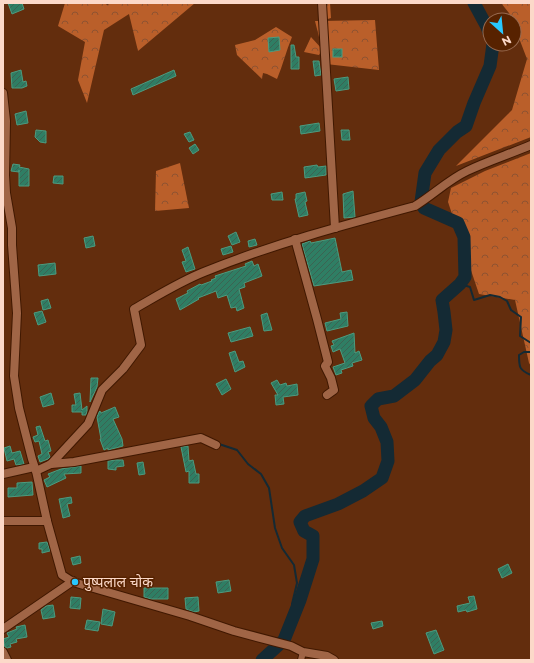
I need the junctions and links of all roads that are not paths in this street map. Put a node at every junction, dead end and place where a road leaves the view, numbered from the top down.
1 (322, 3) edge
2 (3, 92) edge
3 (531, 145) edge
4 (336, 228) junction
5 (295, 240) junction
6 (327, 395) dead end
7 (216, 445) dead end
8 (52, 464) junction
9 (35, 469) junction
10 (3, 474) edge
11 (3, 522) edge
12 (46, 522) junction
13 (73, 582) junction
14 (3, 629) edge
15 (3, 652) edge
16 (302, 656) edge
17 (7, 660) edge
18 (334, 660) edge

1 - 4 street
2 - 9 street
3 - 4 street
4 - 5 street
5 - 6 street
5 - 8 street
7 - 8 street
8 - 9 street
9 - 10 street
9 - 12 street
11 - 12 street
12 - 13 street
13 - 14 street
13 - 16 street
15 - 17 street
16 - 18 street

